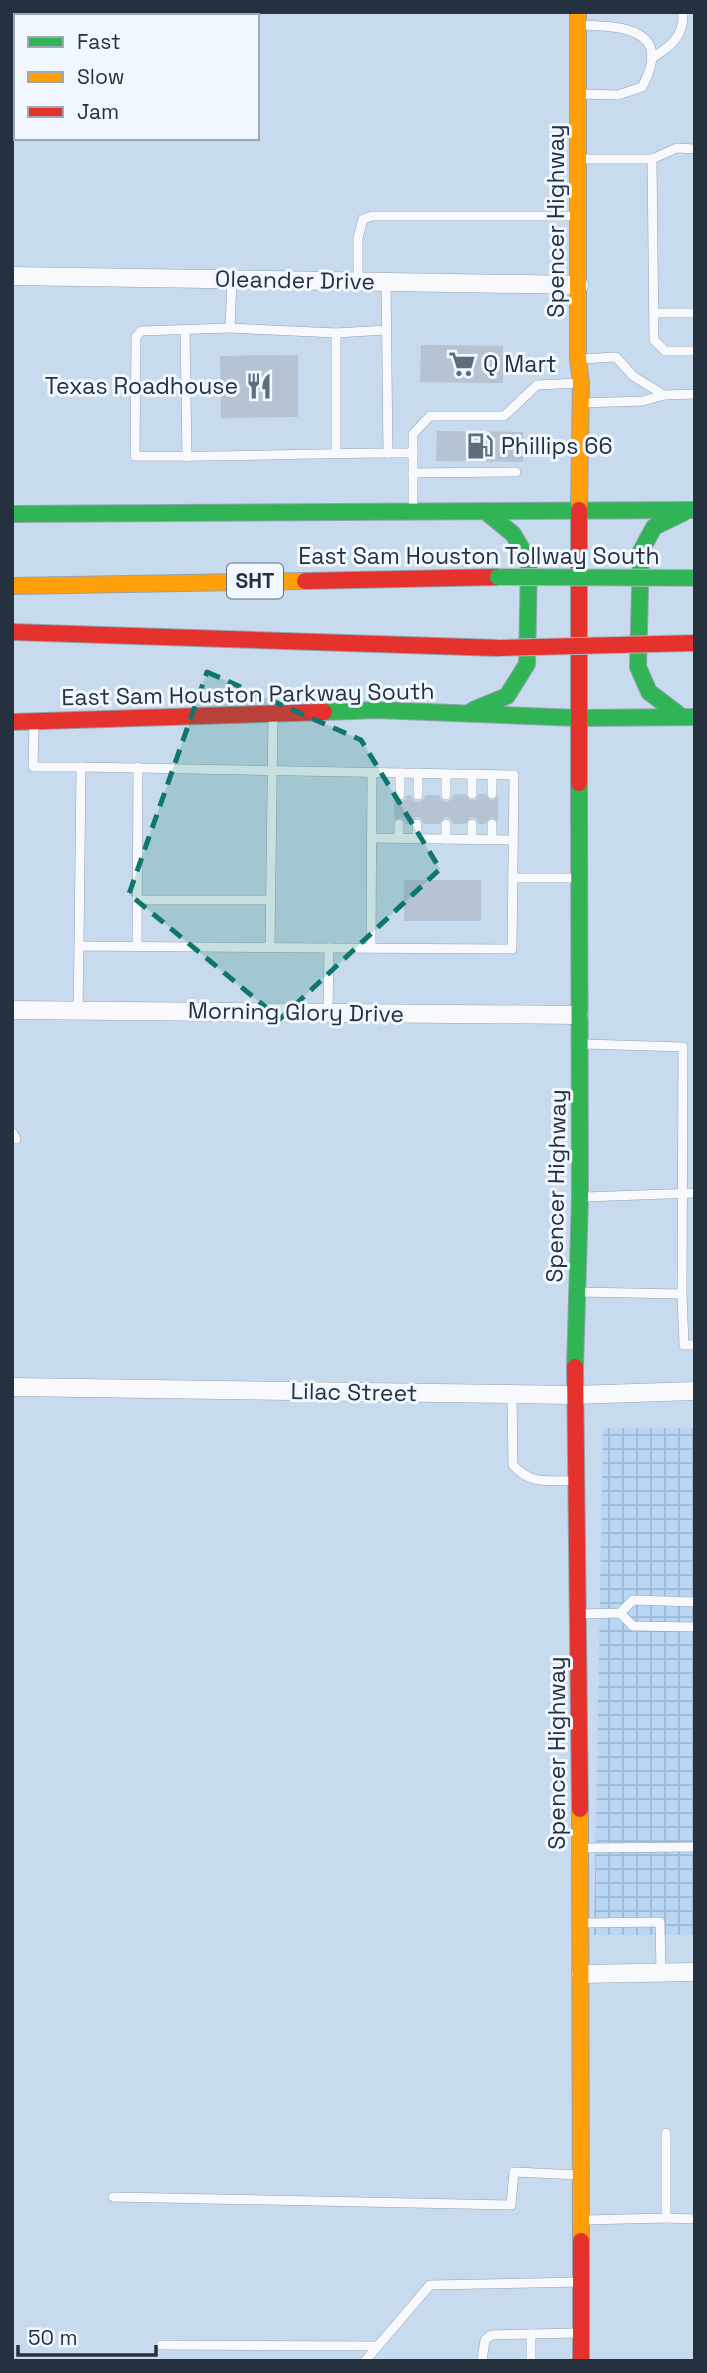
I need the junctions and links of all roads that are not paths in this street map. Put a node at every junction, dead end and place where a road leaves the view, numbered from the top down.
1 (682, 12) edge
2 (578, 18) edge
3 (652, 58) junction
4 (578, 94) junction
5 (695, 149) edge
6 (578, 159) junction
7 (652, 159) junction
8 (579, 216) junction
9 (12, 276) edge
10 (232, 279) junction
11 (358, 281) junction
12 (386, 282) junction
13 (12, 283) edge
14 (579, 285) junction
15 (654, 313) junction
16 (695, 313) edge
17 (230, 328) junction
18 (386, 330) junction
19 (185, 331) junction
20 (336, 332) junction
21 (695, 351) edge
22 (579, 359) junction
23 (581, 383) junction
24 (695, 394) edge
25 (664, 395) junction
26 (579, 403) junction
27 (336, 452) junction
28 (388, 453) junction
29 (413, 453) junction
30 (187, 457) junction
31 (516, 472) dead end
32 (413, 473) junction
33 (579, 510) junction
34 (692, 510) edge
35 (412, 511) junction
36 (485, 511) junction
37 (12, 514) edge
38 (695, 578) edge
39 (12, 586) edge
40 (12, 632) edge
41 (695, 643) edge
42 (273, 713) junction
43 (466, 713) junction
44 (579, 718) junction
45 (688, 718) edge
46 (34, 721) junction
47 (12, 722) edge
48 (81, 767) junction
49 (138, 767) junction
50 (272, 770) junction
51 (372, 772) junction
52 (400, 773) junction
53 (418, 773) junction
54 (446, 774) junction
55 (472, 774) junction
56 (492, 775) junction
57 (400, 794) dead end
58 (446, 794) dead end
59 (472, 794) dead end
60 (492, 794) dead end
61 (418, 795) dead end
62 (400, 824) dead end
63 (418, 824) dead end
64 (446, 824) dead end
65 (472, 824) dead end
66 (492, 824) dead end
67 (371, 838) junction
68 (399, 838) junction
69 (417, 838) junction
70 (446, 839) junction
71 (472, 839) junction
72 (492, 839) junction
73 (513, 839) junction
74 (513, 878) junction
75 (579, 878) junction
76 (137, 900) junction
77 (271, 900) junction
78 (79, 946) junction
79 (136, 947) junction
80 (270, 947) junction
81 (329, 948) junction
82 (371, 948) junction
83 (12, 1010) edge
84 (78, 1010) junction
85 (328, 1012) junction
86 (579, 1015) junction
87 (579, 1044) junction
88 (683, 1047) junction
89 (695, 1047) edge
90 (682, 1194) junction
91 (695, 1194) edge
92 (580, 1197) junction
93 (577, 1292) junction
94 (682, 1294) junction
95 (695, 1345) edge
96 (12, 1387) edge
97 (695, 1391) edge
98 (512, 1394) junction
99 (575, 1395) junction
100 (576, 1481) junction
101 (695, 1602) edge
102 (621, 1613) junction
103 (579, 1614) junction
104 (695, 1627) edge
105 (695, 1847) edge
106 (581, 1848) junction
107 (580, 1923) junction
108 (695, 1972) edge
109 (661, 1973) junction
110 (580, 1974) junction
111 (666, 2133) dead end
112 (581, 2175) junction
113 (113, 2197) dead end
114 (666, 2218) junction
115 (695, 2219) edge
116 (581, 2220) junction
117 (581, 2282) junction
118 (581, 2333) junction
119 (531, 2334) junction
120 (161, 2345) dead end
121 (378, 2346) junction
122 (366, 2361) edge
123 (482, 2361) edge
124 (531, 2361) edge
125 (581, 2361) edge

1 - 3 lane
2 - 3 lane
2 - 4 main road, Spencer Highway
3 - 4 lane
4 - 6 main road, Spencer Highway
5 - 7 lane
6 - 7 lane
6 - 8 main road, Spencer Highway
7 - 15 lane
8 - 11 lane
8 - 14 main road, Spencer Highway
9 - 10 street, Oleander Drive
9 - 13 lane
10 - 11 street, Oleander Drive
10 - 17 lane
11 - 12 street, Oleander Drive
12 - 14 street, Oleander Drive
12 - 18 lane
14 - 22 main road, Spencer Highway
15 - 16 lane
15 - 21 lane
17 - 19 lane
17 - 20 lane
18 - 20 lane
18 - 28 lane
19 - 30 lane
19 - 30 lane
20 - 27 lane
22 - 23 main road, Spencer Highway
22 - 25 lane
23 - 26 main road, Spencer Highway
23 - 29 lane
24 - 25 lane
25 - 26 lane
26 - 33 main road, Spencer Highway
27 - 28 lane
27 - 30 lane
28 - 29 lane
29 - 32 lane
31 - 32 lane
32 - 35 lane
33 - 34 main road
33 - 36 main road
33 - 44 main road, Spencer Highway
34 - 45 main road
35 - 36 main road
35 - 37 main road
36 - 43 main road
38 - 39 main road, East Sam Houston Tollway South / SHT, bridge
40 - 41 main road, bridge
42 - 43 main road, East Sam Houston Parkway South
42 - 46 main road, East Sam Houston Parkway South
42 - 50 lane
43 - 44 main road, East Sam Houston Parkway South
44 - 45 main road, East Sam Houston Parkway South
44 - 75 main road, Spencer Highway
46 - 47 main road, East Sam Houston Parkway South
46 - 48 lane
48 - 49 lane
48 - 78 lane
49 - 50 lane
49 - 76 lane
50 - 51 lane
50 - 77 lane
51 - 52 lane
51 - 67 lane
52 - 53 lane
52 - 57 lane
53 - 54 lane
53 - 61 lane
54 - 55 lane
54 - 58 lane
55 - 56 lane
55 - 59 lane
56 - 60 lane
56 - 73 lane
62 - 68 lane
63 - 69 lane
64 - 70 lane
65 - 71 lane
66 - 72 lane
67 - 68 lane
67 - 82 lane
68 - 69 lane
69 - 70 lane
70 - 71 lane
71 - 72 lane
72 - 73 lane
73 - 74 lane
74 - 75 lane
74 - 82 lane
75 - 86 main road, Spencer Highway
76 - 77 lane
76 - 79 lane
77 - 80 lane
78 - 79 lane
78 - 84 lane
79 - 80 lane
80 - 81 lane
81 - 82 lane
81 - 85 lane
83 - 84 street, Morning Glory Drive
84 - 85 street, Morning Glory Drive
85 - 86 street, Morning Glory Drive
86 - 87 main road, Spencer Highway
87 - 88 lane
87 - 92 main road, Spencer Highway
88 - 89 lane
88 - 90 lane
90 - 91 lane
90 - 92 lane
90 - 94 lane
92 - 93 main road, Spencer Highway
93 - 94 lane
93 - 99 main road, Spencer Highway
94 - 95 lane
96 - 98 street, Lilac Street
97 - 99 street, Lilac Street
98 - 99 street, Lilac Street
98 - 100 lane
99 - 100 main road, Spencer Highway
100 - 103 main road, Spencer Highway
101 - 102 lane
102 - 103 lane
102 - 104 lane
103 - 106 main road, Spencer Highway
105 - 106 lane
106 - 107 main road, Spencer Highway
107 - 109 lane
107 - 110 main road, Spencer Highway
108 - 109 street
109 - 110 street
110 - 112 main road, Spencer Highway
111 - 114 lane
112 - 113 lane
112 - 116 main road, Spencer Highway
114 - 115 lane
114 - 116 lane
116 - 117 main road, Spencer Highway
117 - 118 main road, Spencer Highway
117 - 121 lane
118 - 119 lane
118 - 125 main road, Spencer Highway
119 - 123 lane
119 - 124 lane
120 - 121 lane
121 - 122 lane

